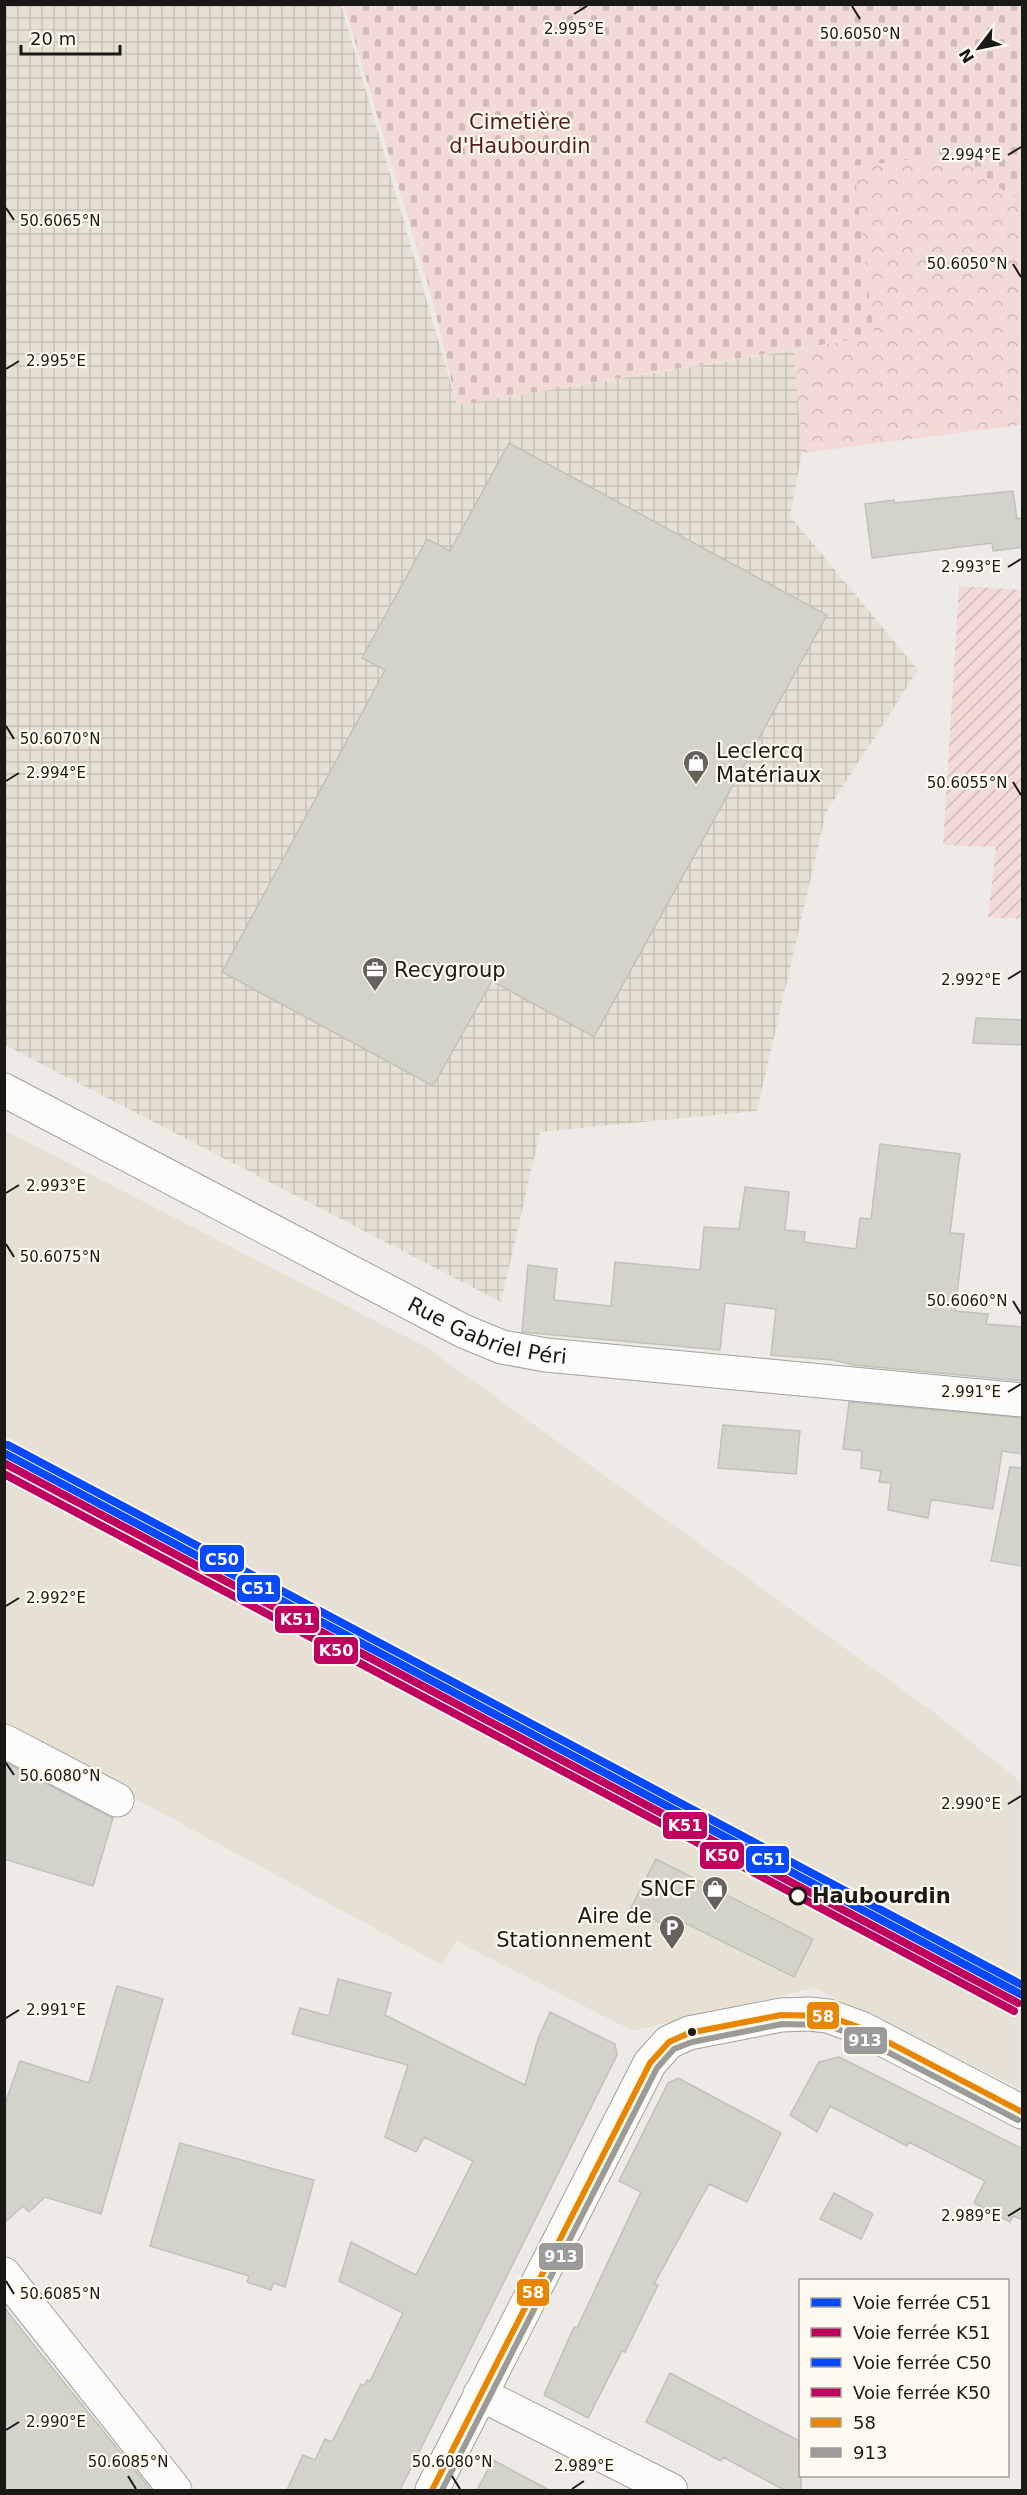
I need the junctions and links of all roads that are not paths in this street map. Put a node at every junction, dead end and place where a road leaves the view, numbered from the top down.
1 (4, 1090) edge
2 (1023, 1400) edge
3 (4, 1741) edge
4 (117, 1800) dead end
5 (1023, 2112) edge
6 (4, 2274) edge
7 (480, 2394) junction
8 (175, 2490) edge
9 (432, 2490) edge
10 (671, 2490) edge

1 - 2 street, Rue Gabriel Péri
3 - 4 street
5 - 7 street
6 - 8 street
7 - 9 street
7 - 10 street

